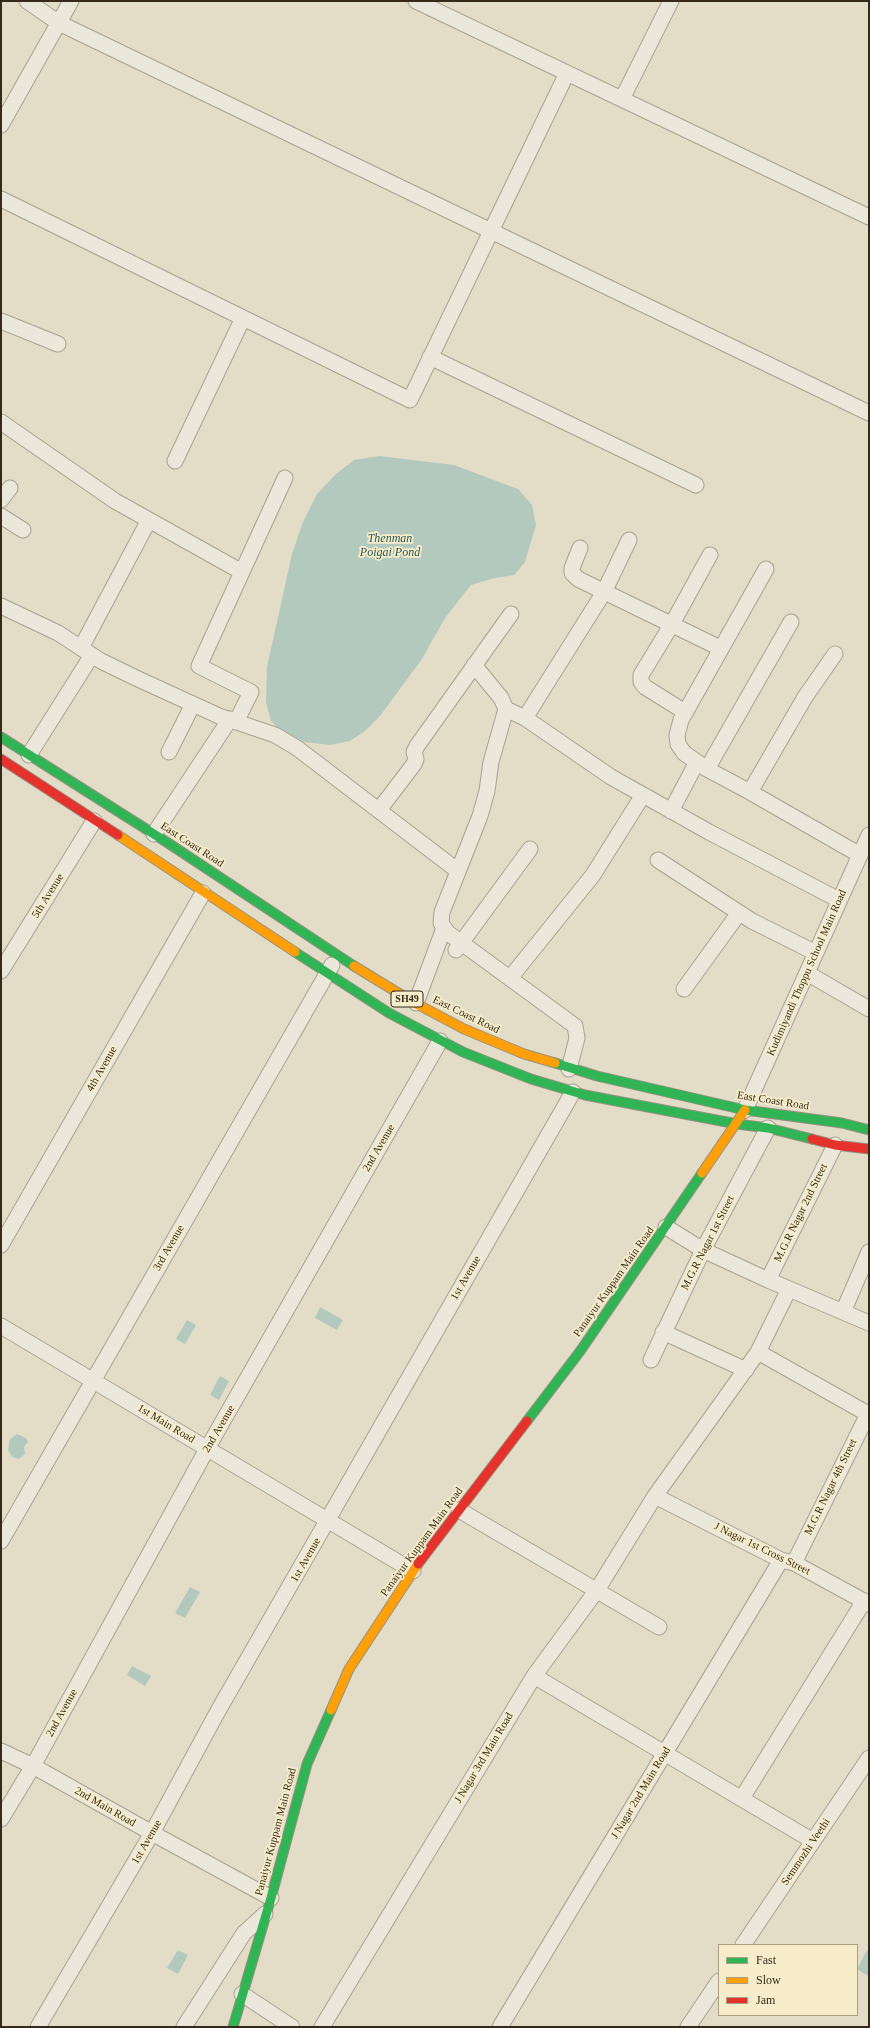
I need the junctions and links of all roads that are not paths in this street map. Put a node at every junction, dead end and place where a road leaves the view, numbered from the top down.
1 (27, 1) edge
2 (71, 1) edge
3 (416, 1) edge
4 (671, 1) edge
5 (59, 23) junction
6 (567, 73) junction
7 (622, 100) junction
8 (1, 125) edge
9 (1, 199) edge
10 (869, 217) edge
11 (491, 231) junction
12 (243, 318) junction
13 (1, 321) edge
14 (58, 344) dead end
15 (430, 357) junction
16 (869, 413) edge
17 (1, 422) edge
18 (175, 461) dead end
19 (285, 478) dead end
20 (696, 485) dead end
21 (1, 516) edge
22 (149, 520) junction
23 (23, 530) dead end
24 (629, 540) dead end
25 (580, 548) dead end
26 (710, 555) dead end
27 (766, 569) dead end
28 (242, 572) junction
29 (604, 592) junction
30 (1, 606) edge
31 (511, 614) dead end
32 (791, 622) dead end
33 (672, 624) junction
34 (720, 648) junction
35 (86, 652) junction
36 (835, 654) dead end
37 (474, 665) junction
38 (193, 704) junction
39 (506, 709) junction
40 (686, 712) junction
41 (525, 718) junction
42 (233, 721) junction
43 (1, 738) edge
44 (170, 752) dead end
45 (28, 755) junction
46 (1, 760) edge
47 (702, 766) junction
48 (750, 792) junction
49 (643, 795) junction
50 (379, 810) junction
51 (671, 811) junction
52 (94, 822) junction
53 (154, 834) junction
54 (869, 835) edge
55 (530, 849) dead end
56 (860, 854) junction
57 (658, 860) dead end
58 (458, 871) junction
59 (203, 893) junction
60 (839, 900) junction
61 (739, 913) junction
62 (444, 928) junction
63 (458, 947) junction
64 (816, 953) junction
65 (337, 956) junction
66 (1, 971) edge
67 (806, 973) junction
68 (327, 974) junction
69 (510, 978) junction
70 (684, 989) dead end
71 (416, 1003) junction
72 (869, 1009) edge
73 (440, 1041) junction
74 (570, 1069) junction
75 (573, 1092) junction
76 (745, 1110) junction
77 (737, 1124) junction
78 (768, 1128) junction
79 (869, 1130) edge
80 (835, 1145) junction
81 (869, 1149) edge
82 (666, 1227) junction
83 (1, 1245) edge
84 (703, 1250) junction
85 (869, 1252) edge
86 (768, 1280) junction
87 (789, 1289) junction
88 (843, 1312) junction
89 (869, 1323) edge
90 (1, 1326) edge
91 (663, 1332) junction
92 (758, 1352) junction
93 (651, 1360) dead end
94 (746, 1370) junction
95 (93, 1381) junction
96 (868, 1413) edge
97 (207, 1449) junction
98 (655, 1496) junction
99 (460, 1510) junction
100 (328, 1521) junction
101 (1, 1541) edge
102 (787, 1562) junction
103 (413, 1571) junction
104 (597, 1590) junction
105 (866, 1603) edge
106 (659, 1627) dead end
107 (534, 1676) junction
108 (1, 1751) edge
109 (665, 1752) junction
110 (869, 1758) edge
111 (33, 1766) junction
112 (742, 1798) junction
113 (1, 1819) edge
114 (152, 1833) junction
115 (814, 1841) junction
116 (271, 1898) junction
117 (265, 1914) junction
118 (744, 1944) edge
119 (718, 1982) edge
120 (242, 1994) junction
121 (38, 2027) edge
122 (184, 2027) edge
123 (233, 2027) edge
124 (292, 2027) edge
125 (322, 2027) edge
126 (500, 2027) edge
127 (688, 2027) edge

1 - 5 street
2 - 5 street
3 - 6 street
4 - 7 street
5 - 8 street
5 - 11 street
6 - 7 street
6 - 11 street
7 - 10 street
9 - 12 street
11 - 15 street
11 - 16 street
12 - 15 street
12 - 18 street
13 - 14 street
15 - 20 street
17 - 22 street
19 - 28 street
21 - 23 street
22 - 28 street
22 - 35 street
24 - 29 street
25 - 29 street
26 - 33 street
27 - 34 street
28 - 42 street
29 - 33 street
29 - 41 street
30 - 35 street
31 - 37 street
32 - 47 street
33 - 34 street
33 - 40 street
34 - 40 street
35 - 38 street
35 - 45 street
36 - 48 street
37 - 39 street
37 - 50 street
38 - 42 street
38 - 44 street
39 - 41 street
39 - 58 street
40 - 47 street
41 - 49 street
42 - 50 street
42 - 53 street
43 - 45 main road, East Coast Road / SH49
45 - 53 main road, East Coast Road / SH49
46 - 52 main road, SH49
47 - 48 street
47 - 51 street
48 - 56 street
49 - 51 street
49 - 69 street
50 - 58 street
51 - 60 street
52 - 59 main road, SH49
52 - 66 street, 5th Avenue
53 - 65 main road, East Coast Road / SH49
54 - 56 street, Kudimiyandi Thoppu School Main Road
55 - 63 street
56 - 60 street, Kudimiyandi Thoppu School Main Road
57 - 61 street
58 - 62 street
59 - 68 main road, SH49
59 - 83 street, 4th Avenue
60 - 64 street, Kudimiyandi Thoppu School Main Road
61 - 64 street
61 - 70 street
62 - 63 street
62 - 71 street
63 - 69 street
64 - 67 street, Kudimiyandi Thoppu School Main Road
65 - 68 street, 3rd Avenue
65 - 71 main road, East Coast Road / SH49
67 - 72 street
67 - 76 street, Kudimiyandi Thoppu School Main Road
68 - 73 main road, SH49
68 - 95 street, 3rd Avenue
69 - 74 street
71 - 74 main road, East Coast Road / SH49
73 - 75 main road, SH49
73 - 97 street, 2nd Avenue
74 - 76 main road, East Coast Road / SH49
75 - 77 main road, SH49
75 - 100 street, 1st Avenue
76 - 77 main road, Panaiyur Kuppam Main Road
76 - 79 main road, East Coast Road / SH49
77 - 78 main road, SH49
77 - 82 main road, Panaiyur Kuppam Main Road
78 - 80 main road, SH49
78 - 84 street, M.G.R Nagar 1st Street
80 - 81 main road, SH49
80 - 86 street, M.G.R Nagar 2nd Street
82 - 84 street
82 - 99 main road, Panaiyur Kuppam Main Road
84 - 86 street
84 - 91 street, M.G.R Nagar 1st Street
85 - 88 street
86 - 87 street
87 - 88 street
87 - 92 street, J Nagar 3rd Main Road
88 - 89 street
90 - 95 street, 1st Main Road
91 - 93 street, M.G.R Nagar 1st Street
91 - 94 street
92 - 94 street, J Nagar 3rd Main Road
92 - 96 street
94 - 98 street, J Nagar 3rd Main Road
95 - 97 street, 1st Main Road
95 - 101 street, 3rd Avenue
96 - 102 street, M.G.R Nagar 4th Street
97 - 100 street, 1st Main Road
97 - 111 street, 2nd Avenue
98 - 102 street, J Nagar 1st Cross Street
98 - 104 street, J Nagar 3rd Main Road
99 - 103 main road, Panaiyur Kuppam Main Road
99 - 104 street
100 - 103 street, 1st Main Road
100 - 114 street, 1st Avenue
102 - 105 street, J Nagar 1st Cross Street
102 - 109 street, J Nagar 2nd Main Road
103 - 116 main road, Panaiyur Kuppam Main Road
104 - 106 street
104 - 107 street, J Nagar 3rd Main Road
105 - 112 street
107 - 109 street
107 - 125 street, J Nagar 3rd Main Road
108 - 111 street, 2nd Main Road
109 - 112 street
109 - 126 street, J Nagar 2nd Main Road
110 - 115 street, Semmozhi Veethi
111 - 113 street, 2nd Avenue
111 - 114 street, 2nd Main Road
112 - 115 street
114 - 116 street, 2nd Main Road
114 - 121 street, 1st Avenue
115 - 118 street, Semmozhi Veethi
116 - 117 main road, Panaiyur Kuppam Main Road
117 - 120 main road, Panaiyur Kuppam Main Road
117 - 122 street
119 - 127 street
120 - 123 main road, Panaiyur Kuppam Main Road
120 - 124 street

